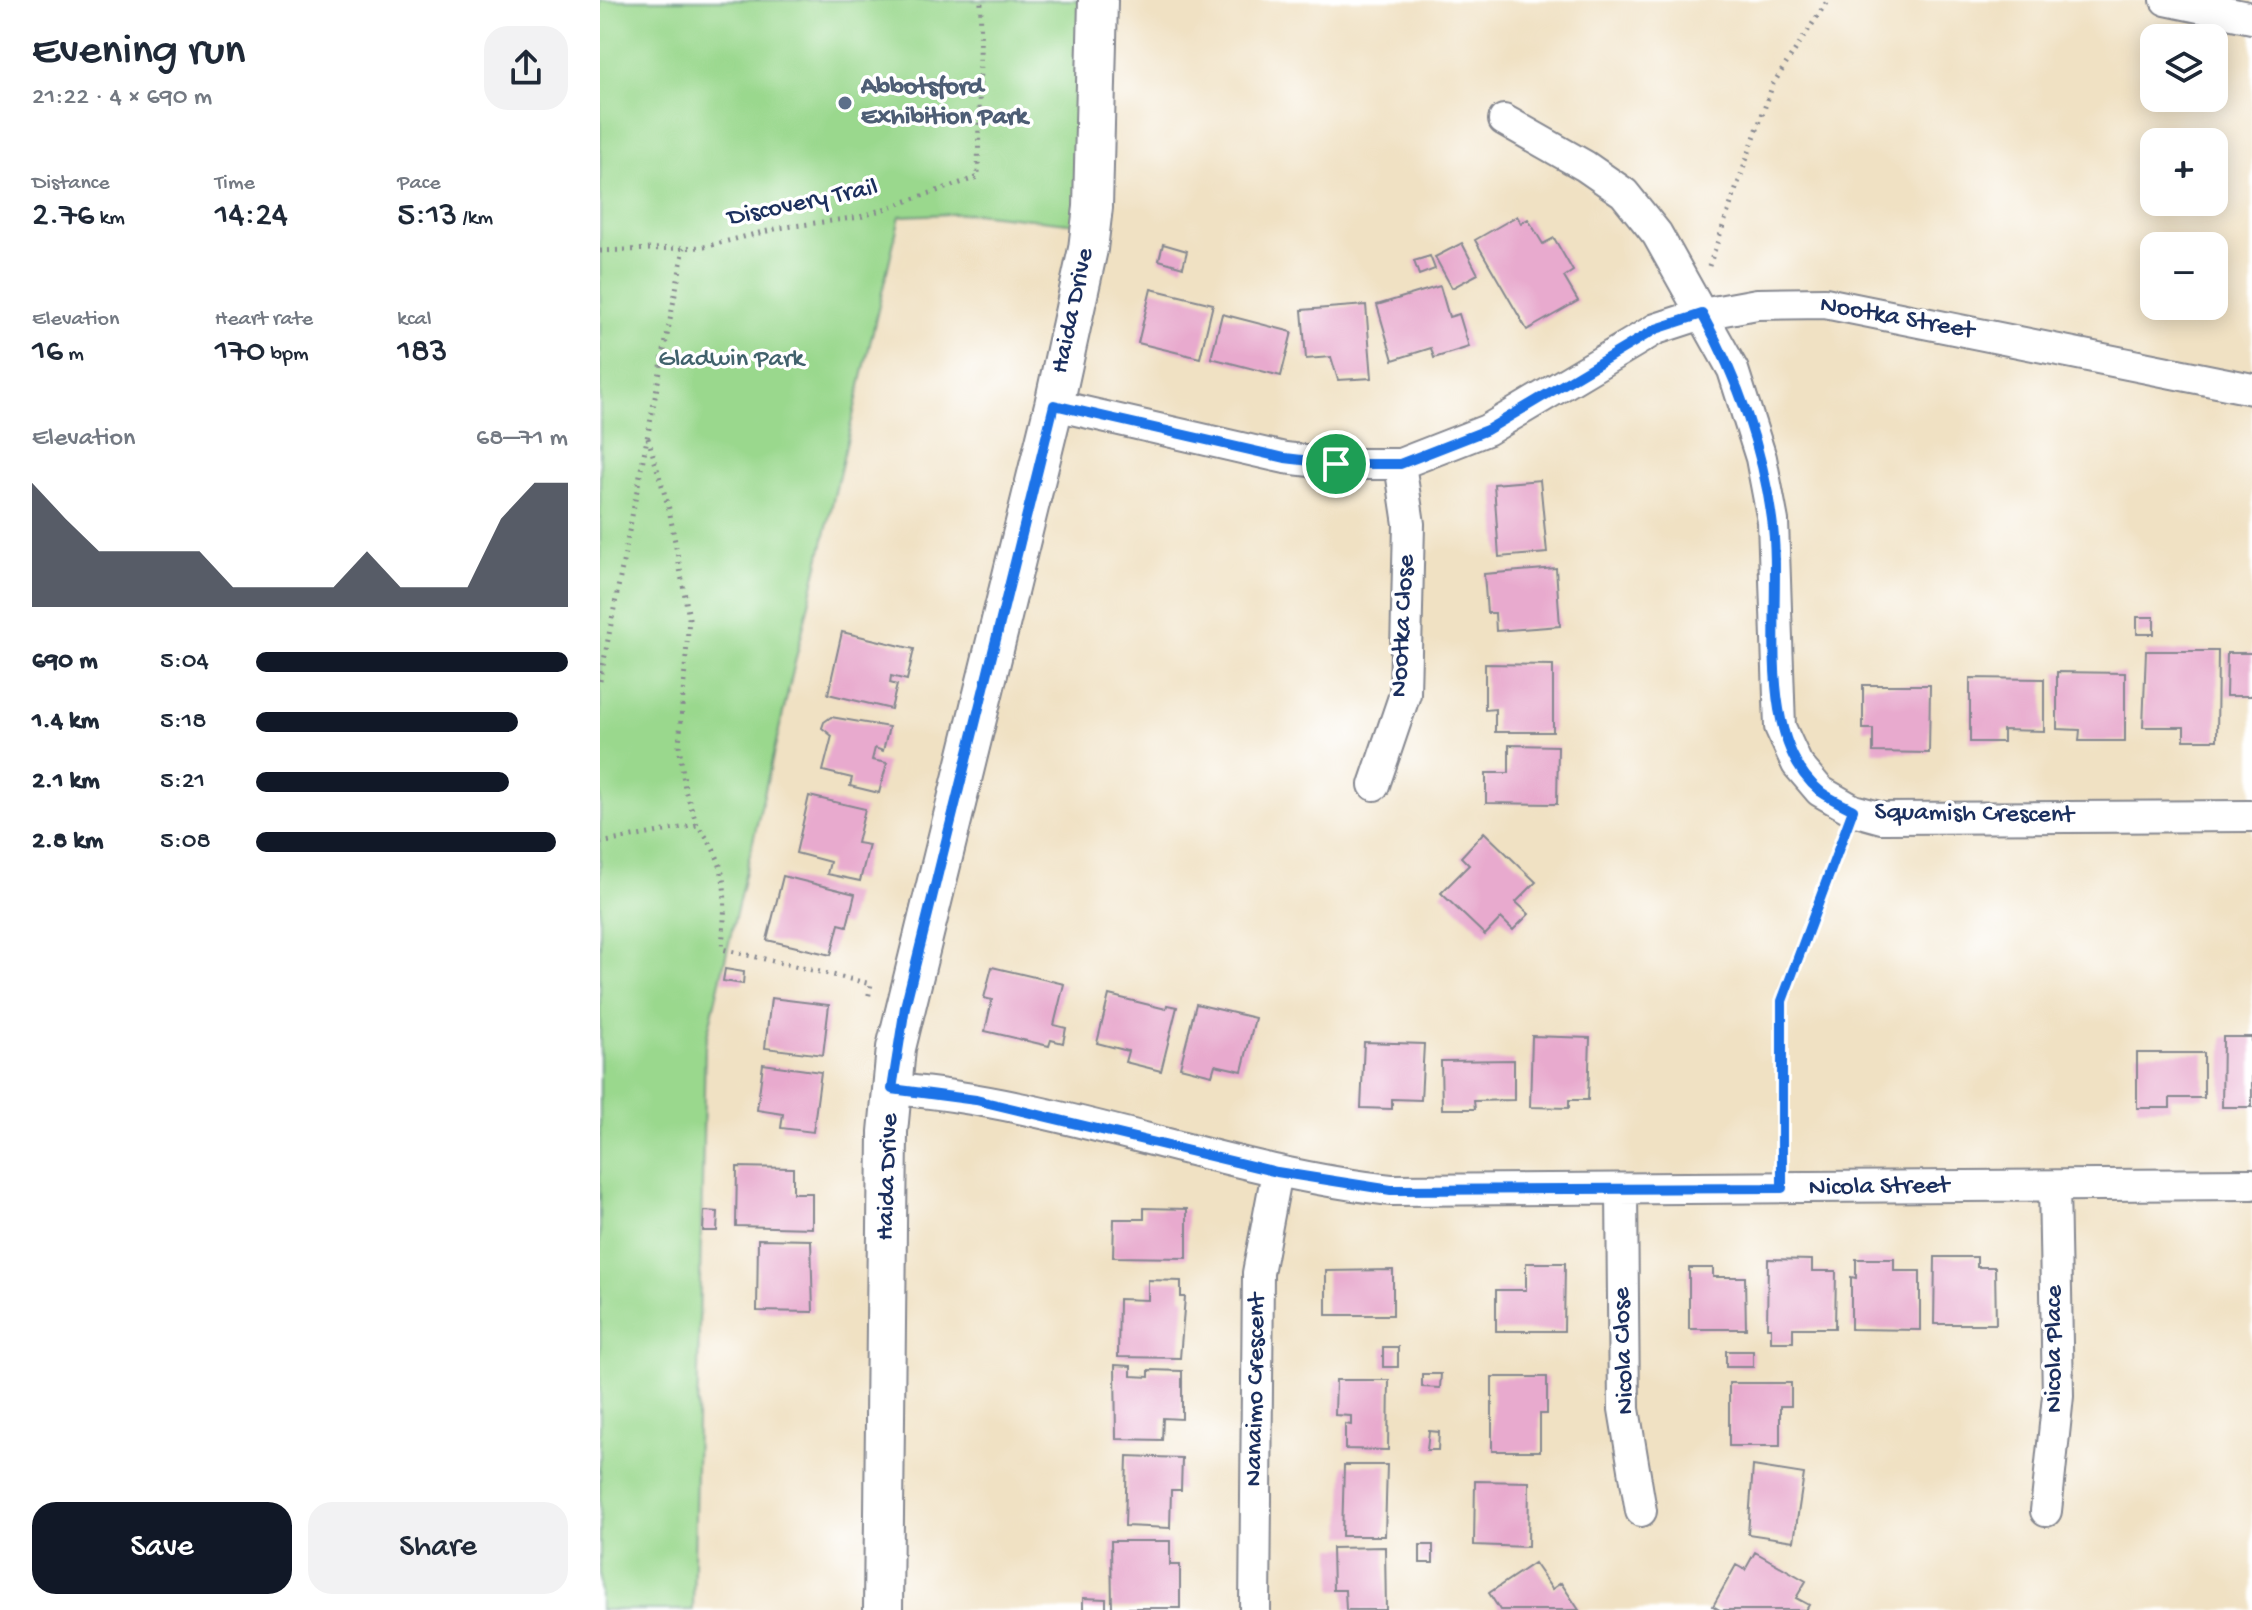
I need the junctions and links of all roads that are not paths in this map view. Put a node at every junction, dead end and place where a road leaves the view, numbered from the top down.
1 (1098, 0) edge
2 (2166, 0) edge
3 (2252, 18) edge
4 (1504, 120) dead end
5 (1702, 314) junction
6 (2252, 389) edge
7 (1054, 405) junction
8 (1400, 464) junction
9 (1374, 785) dead end
10 (2252, 816) edge
11 (892, 1089) junction
12 (1277, 1172) junction
13 (2252, 1184) edge
14 (2054, 1186) junction
15 (1622, 1190) junction
16 (1641, 1511) dead end
17 (2046, 1511) dead end
18 (883, 1610) edge
19 (1255, 1610) edge

1 - 7 street, Haida Drive
2 - 3 street
4 - 5 street, Squamish Crescent
5 - 6 street, Nootka Street
5 - 8 street, Nootka Street
5 - 10 street, Squamish Crescent
7 - 8 street, Nootka Street
7 - 11 street, Haida Drive
8 - 9 street, Nootka Close
11 - 12 street, Nicola Street
11 - 18 street, Haida Drive
12 - 15 street, Nicola Street
12 - 19 street, Nanaimo Crescent
13 - 14 street, Nicola Street
14 - 15 street, Nicola Street
14 - 17 street, Nicola Place
15 - 16 street, Nicola Close

